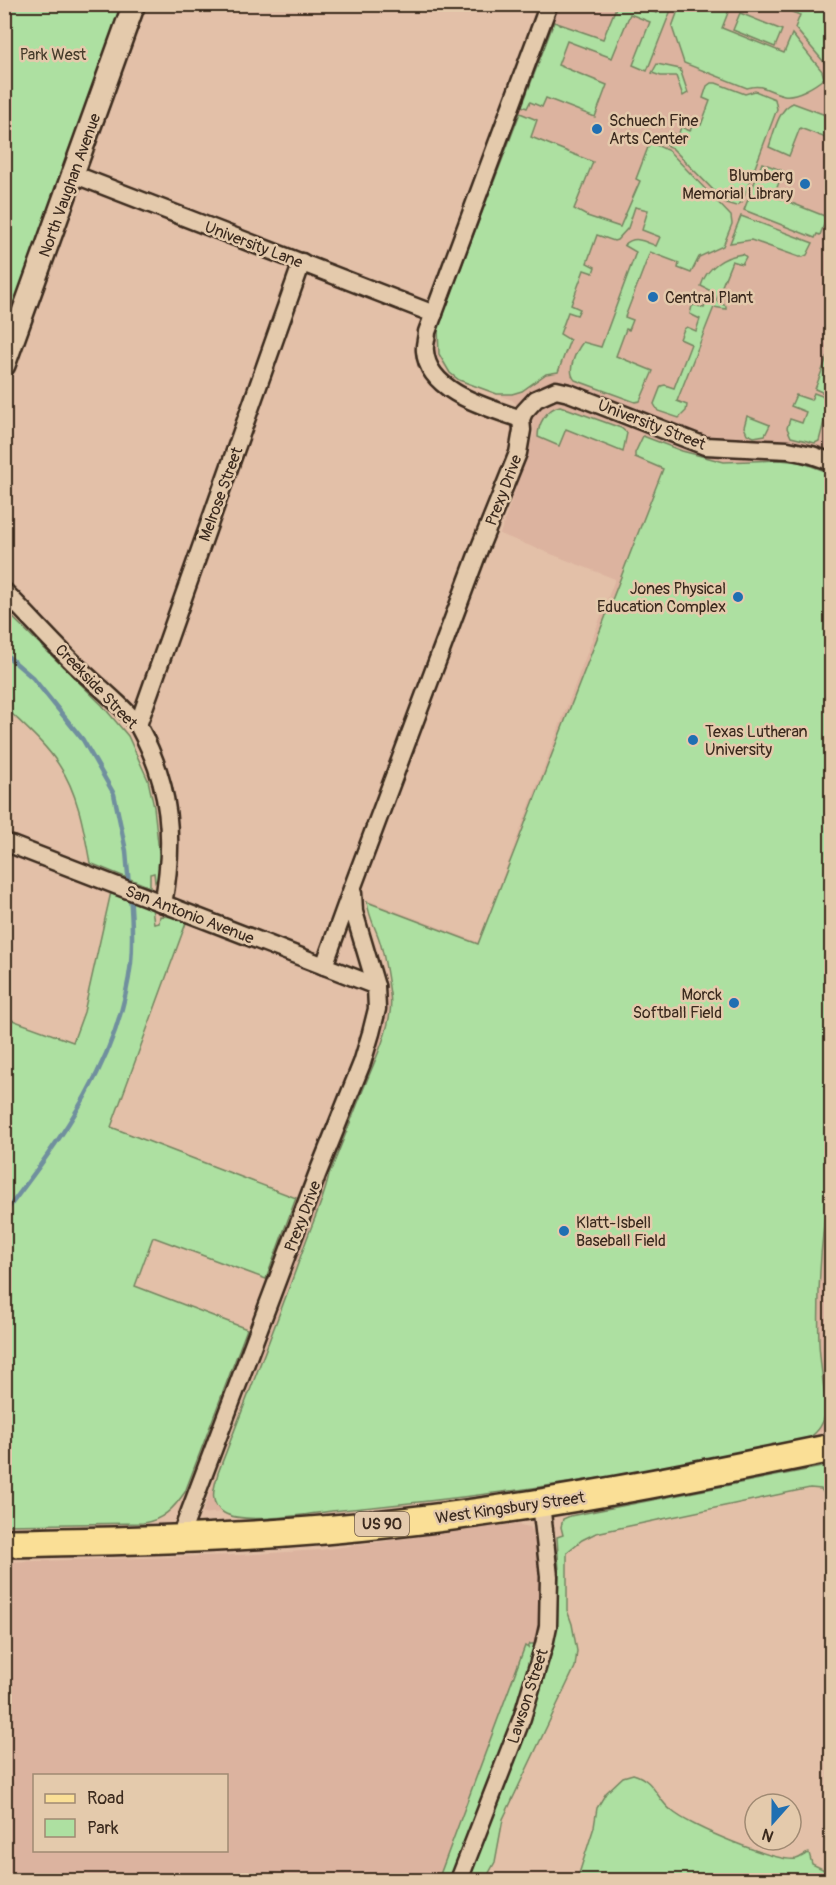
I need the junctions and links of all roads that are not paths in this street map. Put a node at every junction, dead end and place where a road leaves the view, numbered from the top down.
1 (134, 4) edge
2 (549, 4) edge
3 (73, 174) junction
4 (302, 262) junction
5 (434, 314) junction
6 (4, 365) edge
7 (521, 419) junction
8 (831, 462) edge
9 (4, 591) edge
10 (138, 725) junction
11 (4, 842) edge
12 (352, 885) junction
13 (163, 904) junction
14 (324, 966) junction
15 (376, 986) junction
16 (831, 1448) edge
17 (541, 1503) junction
18 (179, 1540) junction
19 (4, 1543) edge
20 (459, 1881) edge

1 - 3 street, North Vaughan Avenue
2 - 5 street
3 - 4 street, University Lane
3 - 6 street, North Vaughan Avenue
4 - 5 street, University Lane
4 - 10 street, Melrose Street
5 - 7 street
7 - 8 street, University Street
7 - 12 street, Prexy Drive
9 - 10 street, Creekside Street
10 - 13 street, Creekside Street
11 - 13 street, San Antonio Avenue
12 - 14 street, Prexy Drive
12 - 15 street, Prexy Drive
13 - 14 street, San Antonio Avenue
14 - 15 street, San Antonio Avenue
15 - 18 street, Prexy Drive
16 - 17 main road, West Kingsbury Street / US 90
17 - 18 main road, West Kingsbury Street / US 90
17 - 20 street, Lawson Street
18 - 19 main road, West Kingsbury Street / US 90

